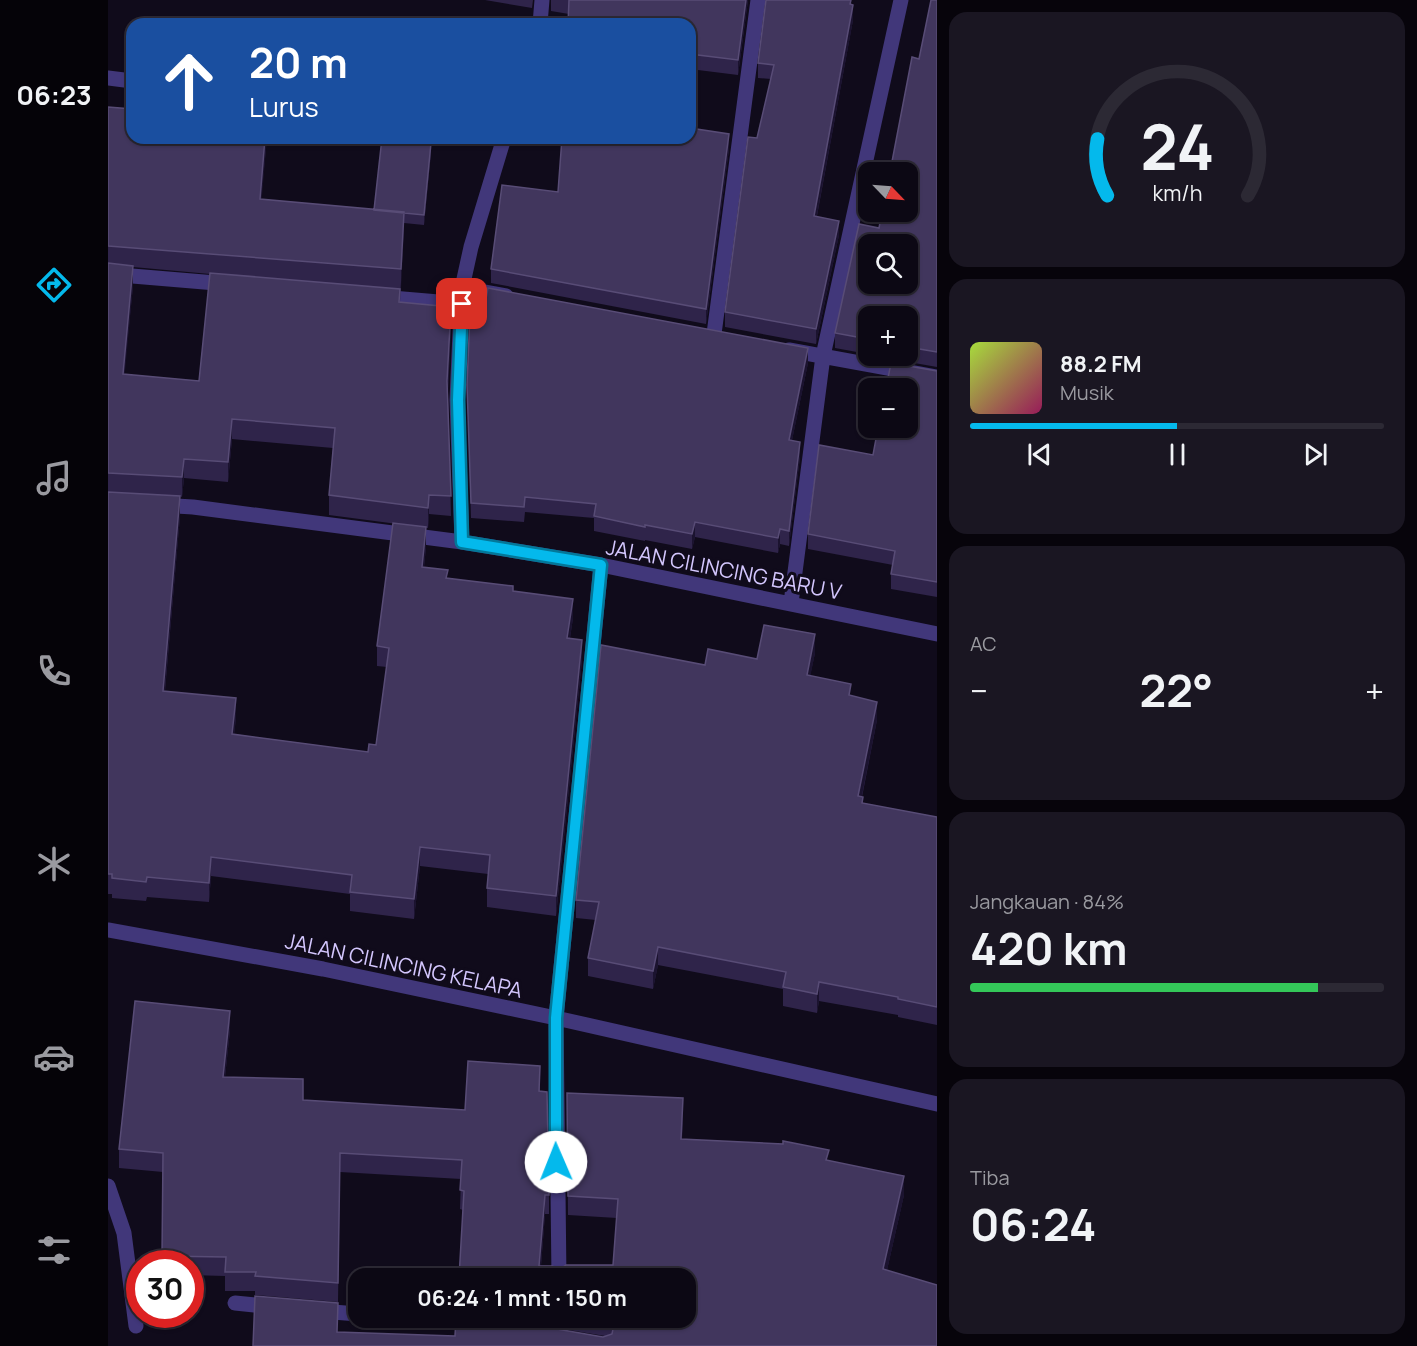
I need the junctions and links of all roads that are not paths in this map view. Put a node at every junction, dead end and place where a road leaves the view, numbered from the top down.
1 (542, 0) edge
2 (758, 0) edge
3 (901, 0) edge
4 (540, 18) edge
5 (108, 78) edge
6 (126, 80) edge
7 (502, 144) edge
8 (108, 274) edge
9 (238, 285) edge
10 (462, 288) junction
11 (368, 296) edge
12 (519, 298) edge
13 (462, 304) junction
14 (714, 334) edge
15 (779, 348) edge
16 (823, 356) junction
17 (937, 377) edge
18 (140, 504) edge
19 (462, 542) junction
20 (601, 565) junction
21 (791, 603) junction
22 (937, 634) edge
23 (108, 930) edge
24 (556, 1018) junction
25 (937, 1104) edge
26 (108, 1186) edge
27 (126, 1250) edge
28 (559, 1268) edge
29 (235, 1303) dead end
30 (348, 1313) edge

1 - 4 street
2 - 14 street
3 - 16 street
5 - 6 street
7 - 10 street
8 - 9 street
10 - 12 street
10 - 13 street
11 - 13 street
13 - 19 street
15 - 16 street
16 - 17 street
16 - 21 street
18 - 19 street, JALAN CILINCING BARU V
19 - 20 street, JALAN CILINCING BARU V
20 - 21 street, JALAN CILINCING BARU V
20 - 24 street
21 - 22 street, JALAN CILINCING BARU V
23 - 24 street, JALAN CILINCING KELAPA
24 - 25 street, JALAN CILINCING KELAPA
24 - 28 street
26 - 27 street
29 - 30 street

